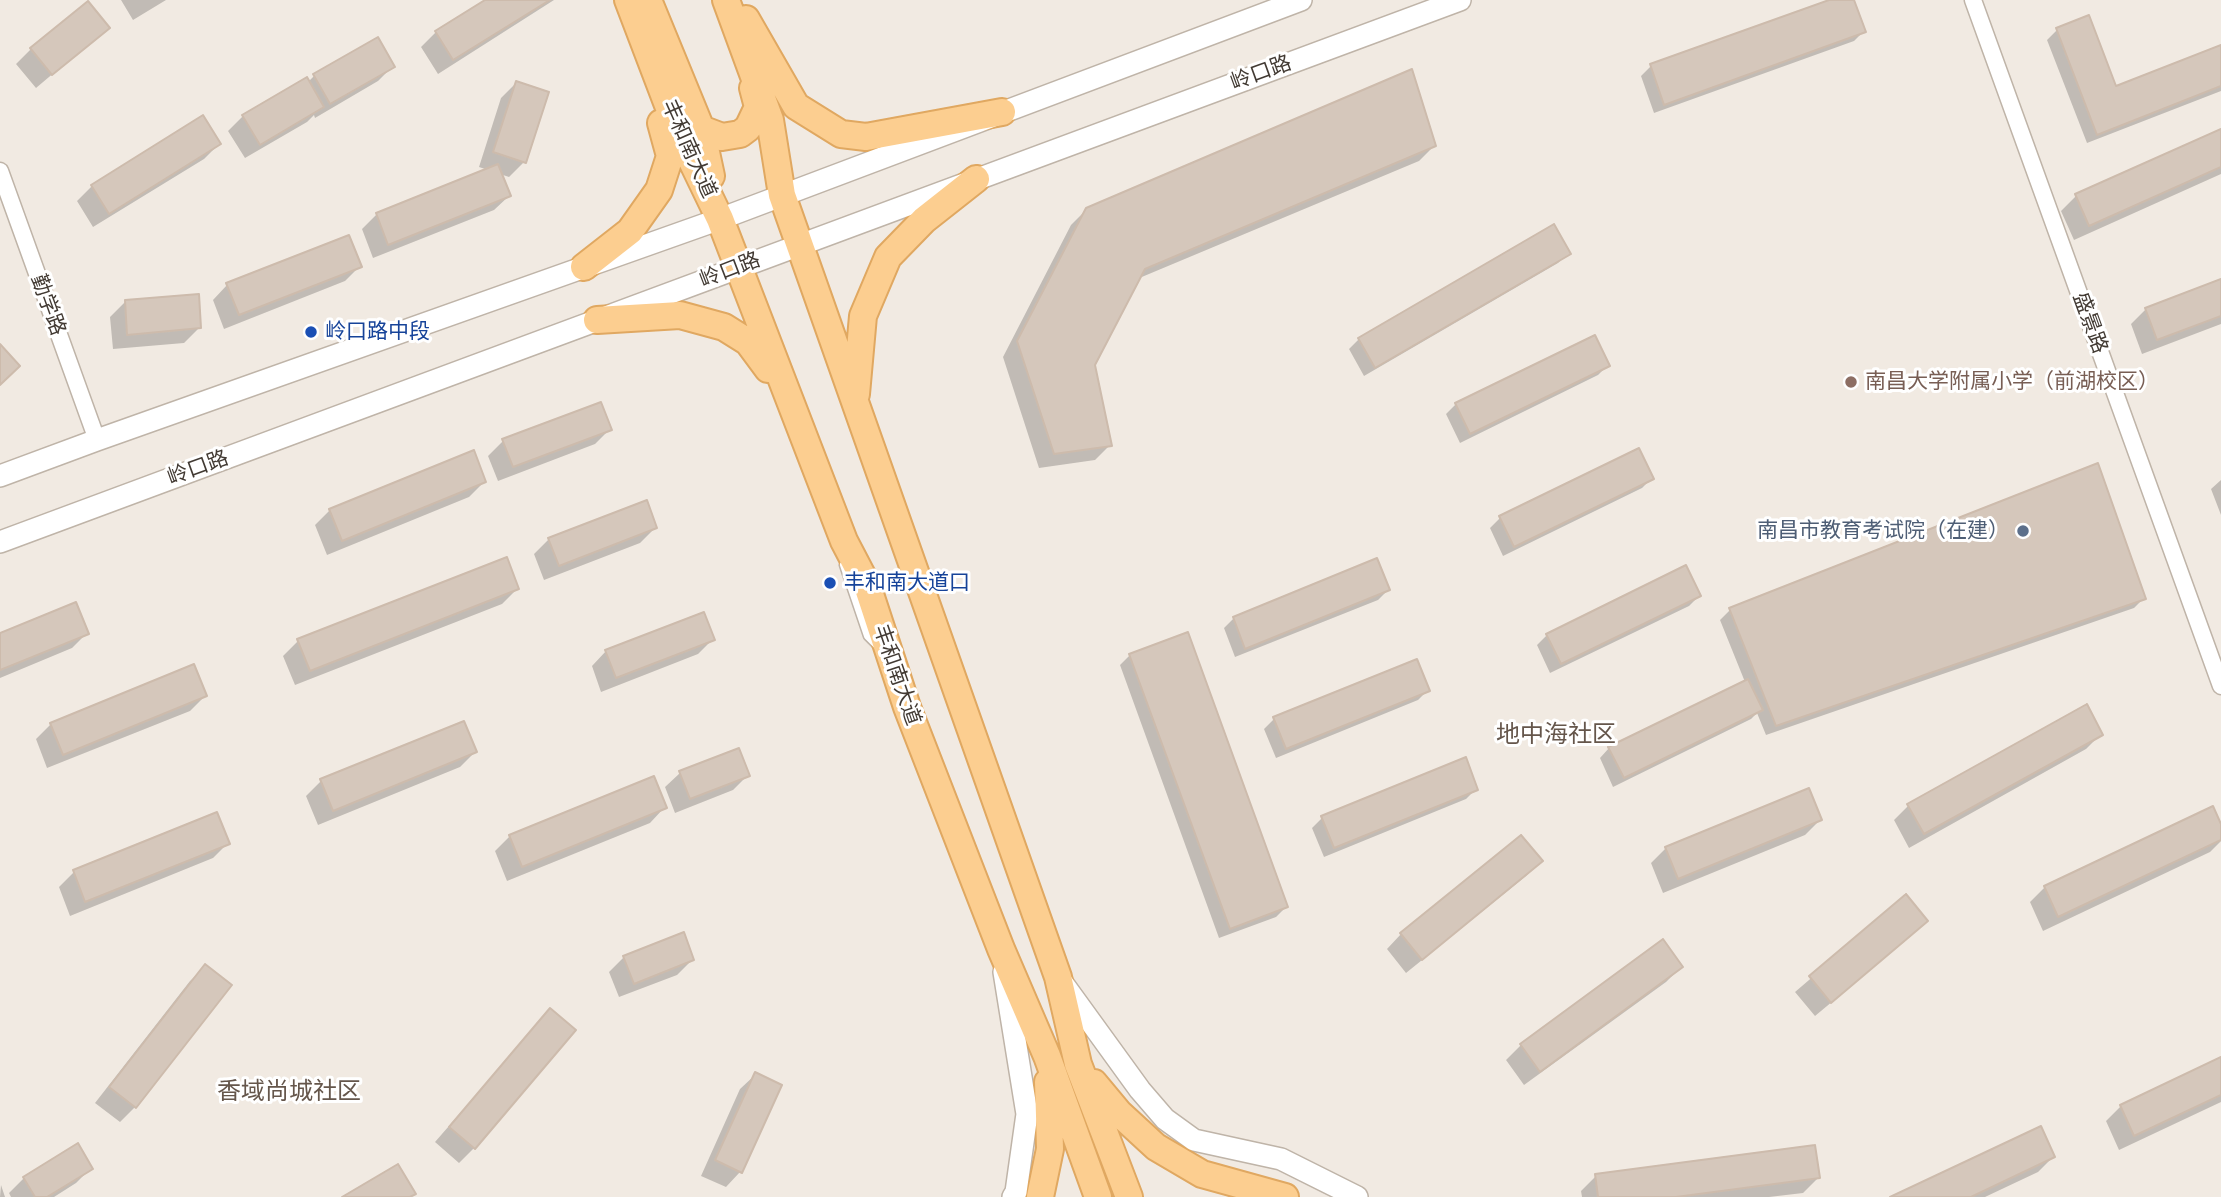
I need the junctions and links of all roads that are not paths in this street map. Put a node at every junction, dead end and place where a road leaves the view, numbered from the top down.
1 (628, 0) edge
2 (648, 0) edge
3 (726, 0) edge
4 (736, 0) edge
5 (1301, 0) edge
6 (1460, 0) edge
7 (1973, 0) edge
8 (743, 47) junction
9 (659, 80) junction
10 (1002, 112) junction
11 (701, 129) junction
12 (0, 171) edge
13 (976, 179) junction
14 (782, 195) junction
15 (720, 219) junction
16 (799, 244) junction
17 (584, 267) junction
18 (738, 268) junction
19 (597, 320) junction
20 (788, 397) junction
21 (855, 403) junction
22 (97, 440) junction
23 (0, 477) edge
24 (0, 542) edge
25 (2221, 686) edge
26 (1001, 949) junction
27 (1058, 977) junction
28 (1047, 1056) junction
29 (1078, 1064) junction
30 (1013, 1197) edge
31 (1040, 1197) edge
32 (1098, 1197) edge
33 (1129, 1197) edge
34 (1285, 1197) edge
35 (1357, 1197) edge

1 - 9 main road, 丰和南大道
1 - 17 main road
2 - 11 main road
3 - 8 main road
4 - 10 main road
5 - 10 street
6 - 13 street, 岭口路
7 - 25 street, 盛景路
8 - 11 main road
8 - 14 main road
9 - 11 main road
9 - 15 main road, 丰和南大道
10 - 14 street
11 - 15 main road
12 - 22 street, 勤学路
13 - 16 street, 岭口路
13 - 21 main road
14 - 15 street
14 - 16 main road
15 - 17 street
15 - 18 main road, 丰和南大道
16 - 18 street, 岭口路
16 - 21 main road
17 - 22 street
18 - 19 street, 岭口路
18 - 20 main road, 丰和南大道
19 - 20 main road
19 - 24 street, 岭口路
20 - 26 main road, 丰和南大道
21 - 27 main road
22 - 23 street
26 - 28 main road, 丰和南大道
26 - 30 street
27 - 29 main road
27 - 35 street
28 - 31 main road
28 - 32 main road, 丰和南大道
29 - 33 main road
29 - 34 main road

